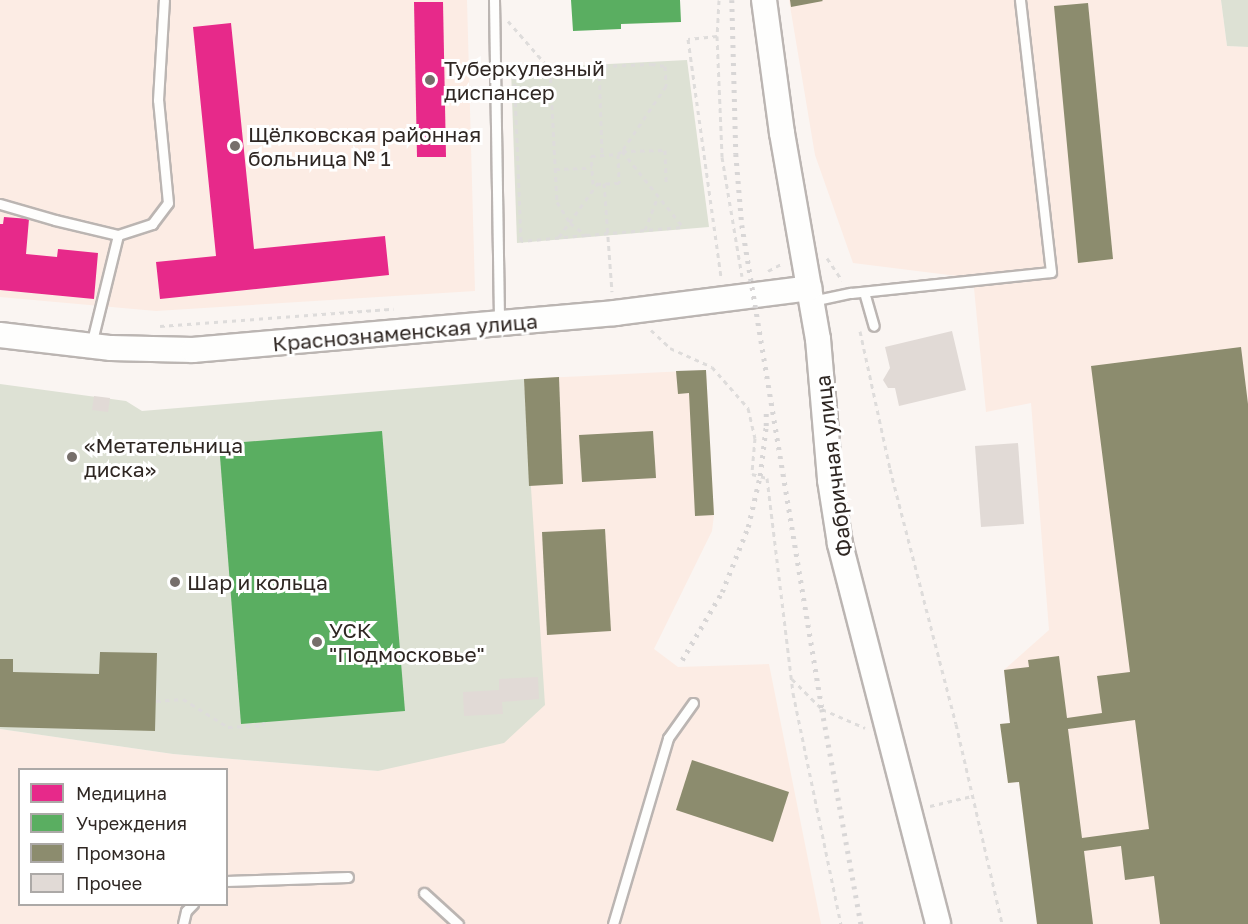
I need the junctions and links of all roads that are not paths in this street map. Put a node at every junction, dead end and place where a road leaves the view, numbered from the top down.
1 (164, 0) edge
2 (494, 0) edge
3 (764, 0) edge
4 (1020, 0) edge
5 (0, 204) edge
6 (118, 235) junction
7 (864, 292) junction
8 (811, 295) junction
9 (499, 324) junction
10 (874, 326) dead end
11 (0, 335) edge
12 (92, 345) junction
13 (693, 703) dead end
14 (348, 877) dead end
15 (228, 882) edge
16 (424, 893) dead end
17 (191, 906) edge
18 (183, 924) edge
19 (458, 924) edge
20 (613, 924) edge
21 (938, 924) edge

1 - 6 lane
2 - 9 lane
3 - 8 street, Фабричная улица
4 - 7 lane
5 - 6 lane
6 - 12 lane
7 - 8 lane
7 - 10 lane
8 - 9 street, Краснознаменская улица
8 - 21 street, Фабричная улица
9 - 12 street, Краснознаменская улица
11 - 12 street, Краснознаменская улица
13 - 20 lane
14 - 15 lane
16 - 19 lane
17 - 18 lane

